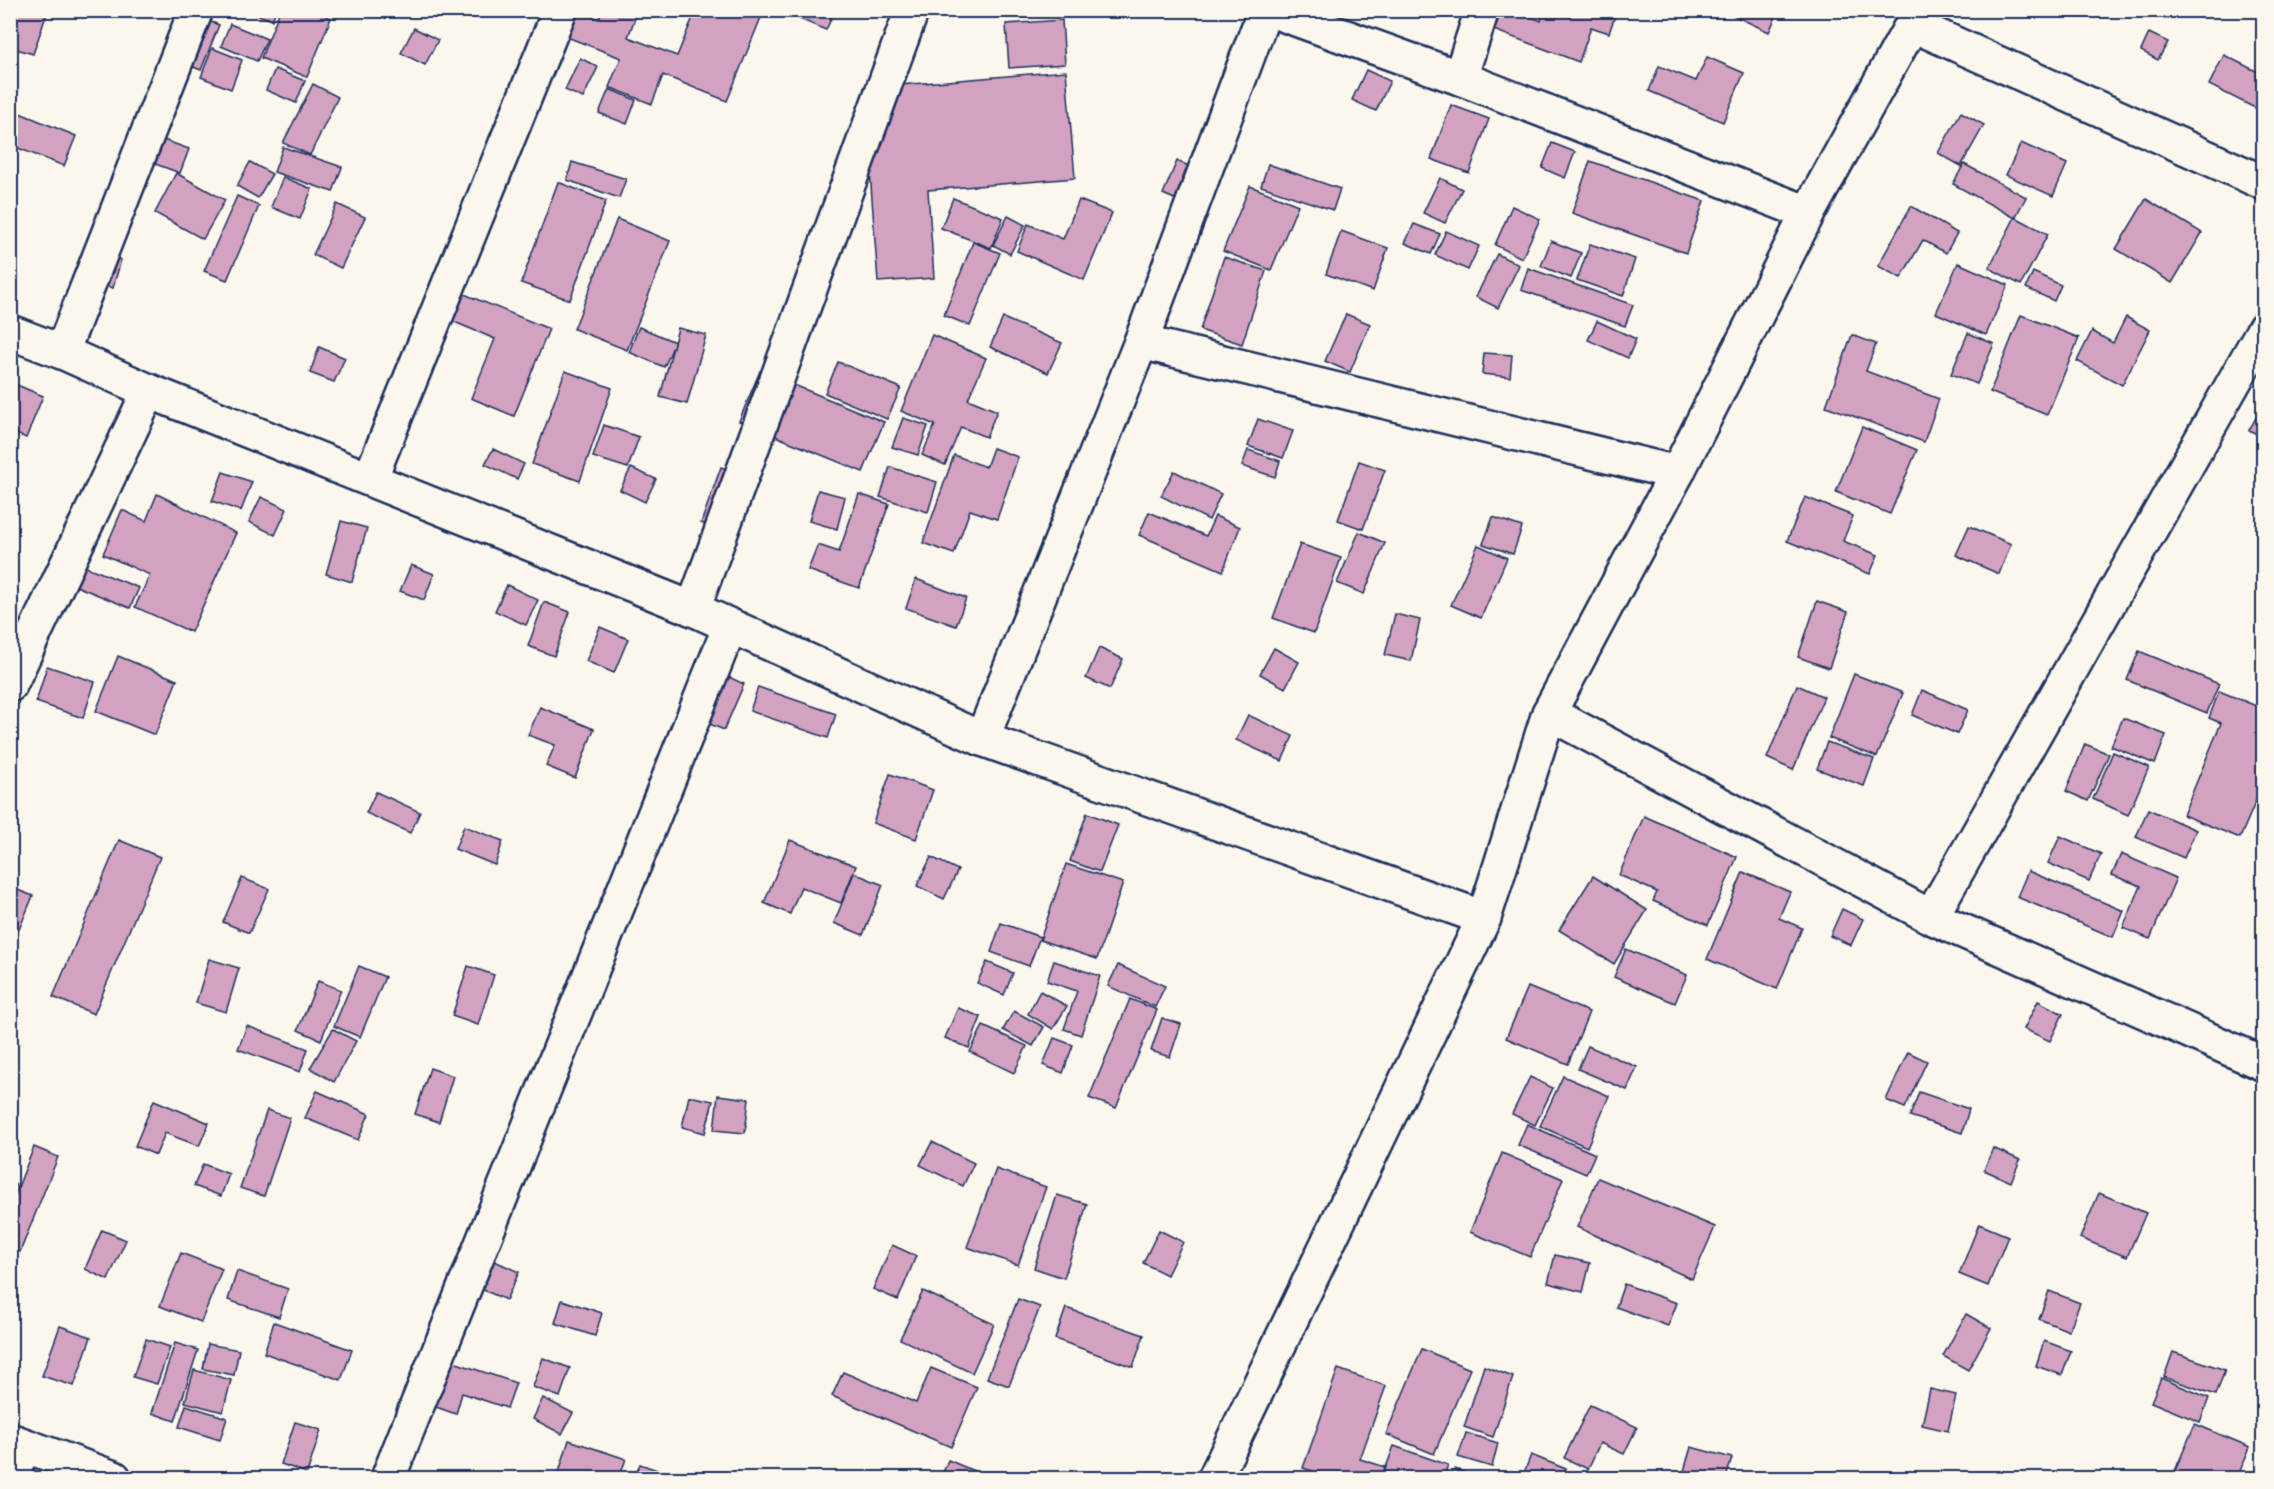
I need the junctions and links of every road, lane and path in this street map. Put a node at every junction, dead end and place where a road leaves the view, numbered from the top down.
1 (196, 10) edge
2 (560, 10) edge
3 (912, 10) edge
4 (1265, 10) edge
5 (1271, 10) edge
6 (1482, 10) edge
7 (1917, 18) edge
8 (1460, 78) junction
9 (2264, 183) edge
10 (1809, 213) junction
11 (2264, 328) edge
12 (10, 332) edge
13 (1141, 342) junction
14 (62, 352) junction
15 (149, 391) junction
16 (1677, 473) junction
17 (370, 479) junction
18 (693, 609) junction
19 (730, 626) junction
20 (10, 685) edge
21 (1549, 713) junction
22 (982, 739) junction
23 (1931, 917) junction
24 (1484, 918) junction
25 (2264, 1064) edge
26 (17, 1443) edge
27 (11, 1479) edge
28 (114, 1479) edge
29 (388, 1479) edge
30 (1215, 1479) edge

1 - 14 street
2 - 17 street
3 - 18 street
4 - 13 street
5 - 8 street
6 - 8 street
7 - 9 street
7 - 10 street
8 - 10 street
10 - 16 street
11 - 23 street
12 - 14 street
13 - 16 street
13 - 22 street
14 - 15 street
15 - 17 street
15 - 20 street
16 - 21 street
17 - 18 street
18 - 19 street
19 - 22 street
19 - 29 street
21 - 23 street
21 - 24 street
22 - 24 street
23 - 25 street
24 - 30 street
26 - 27 street
26 - 28 street

